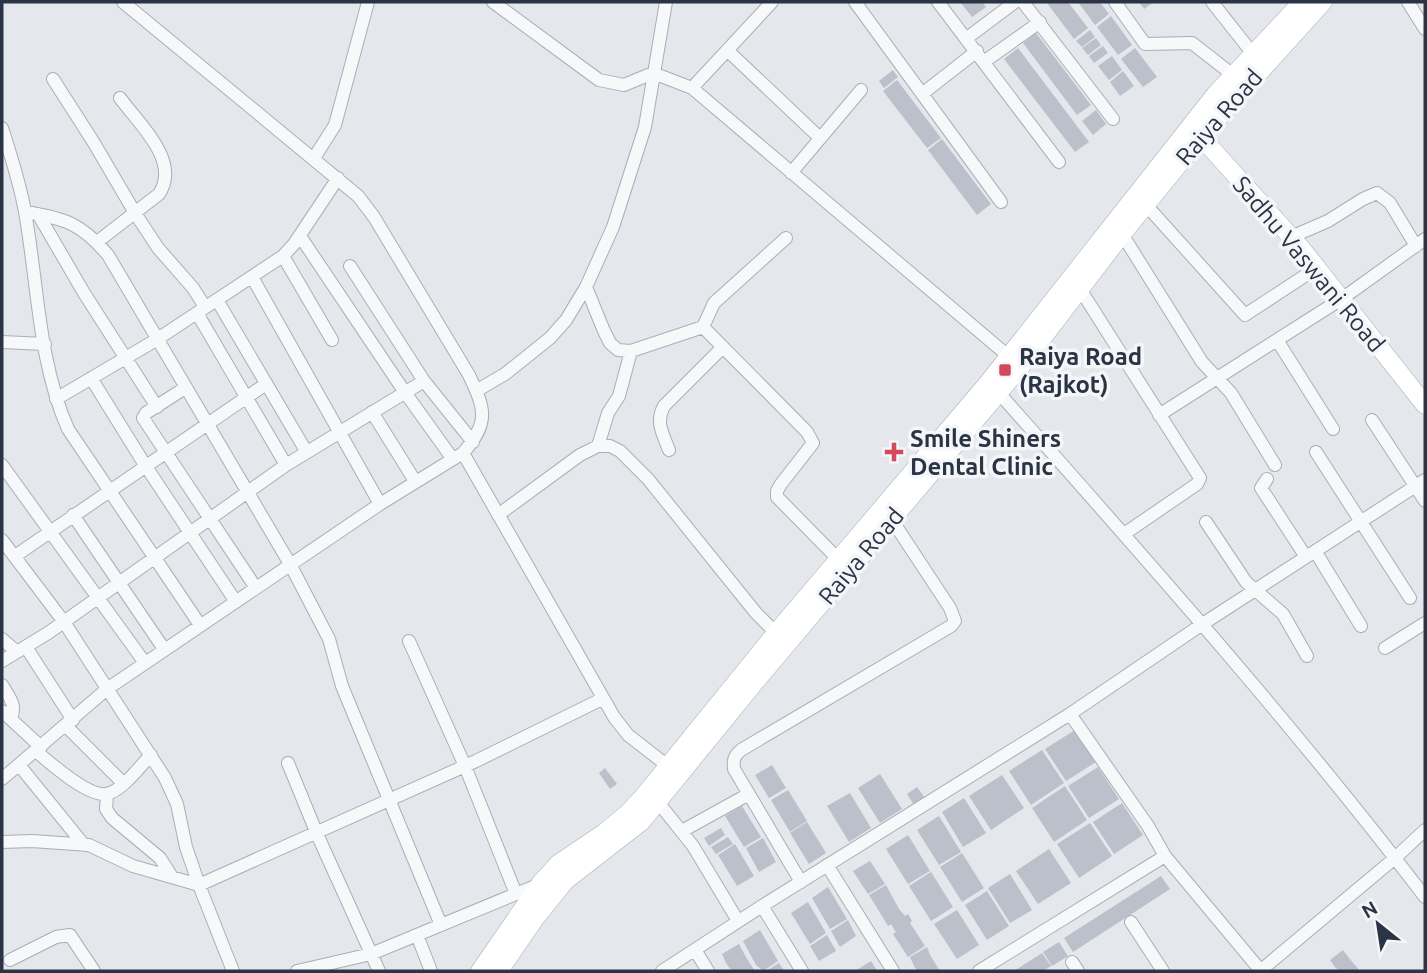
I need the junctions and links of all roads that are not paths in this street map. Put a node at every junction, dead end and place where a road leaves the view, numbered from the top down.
1 (123, 2) edge
2 (368, 2) edge
3 (493, 2) edge
4 (666, 2) edge
5 (772, 2) edge
6 (855, 2) edge
7 (938, 2) edge
8 (1015, 2) edge
9 (1115, 2) edge
10 (1213, 2) edge
11 (1302, 2) edge
12 (1323, 2) edge
13 (1408, 2) edge
14 (1031, 4) edge
15 (1040, 22) junction
16 (1425, 29) edge
17 (967, 38) junction
18 (727, 50) junction
19 (976, 51) junction
20 (1253, 54) junction
21 (985, 61) junction
22 (653, 73) junction
23 (1233, 75) junction
24 (53, 79) dead end
25 (692, 88) junction
26 (861, 90) dead end
27 (922, 94) junction
28 (120, 98) dead end
29 (1113, 119) dead end
30 (2, 128) edge
31 (1194, 132) junction
32 (820, 138) junction
33 (314, 158) junction
34 (1059, 162) dead end
35 (2, 173) edge
36 (791, 173) junction
37 (338, 178) junction
38 (18, 179) junction
39 (1001, 202) dead end
40 (1146, 205) junction
41 (32, 213) junction
42 (135, 213) junction
43 (1122, 234) junction
44 (300, 236) junction
45 (1291, 237) junction
46 (786, 238) dead end
47 (97, 242) junction
48 (1422, 243) edge
49 (283, 256) junction
50 (350, 266) dead end
51 (1309, 273) dead end
52 (252, 277) junction
53 (586, 287) junction
54 (1080, 289) junction
55 (1343, 298) junction
56 (217, 300) junction
57 (201, 310) junction
58 (703, 327) junction
59 (156, 340) junction
60 (332, 340) dead end
61 (1277, 340) junction
62 (2, 342) edge
63 (45, 344) junction
64 (723, 347) junction
65 (631, 351) junction
66 (126, 358) junction
67 (1015, 361) junction
68 (1217, 378) junction
69 (91, 379) junction
70 (424, 380) junction
71 (266, 384) junction
72 (185, 388) junction
73 (404, 391) junction
74 (476, 391) junction
75 (999, 393) junction
76 (246, 397) junction
77 (56, 399) junction
78 (1424, 402) edge
79 (157, 407) junction
80 (372, 412) junction
81 (1159, 415) junction
82 (1371, 420) dead end
83 (207, 424) junction
84 (1333, 429) dead end
85 (338, 431) junction
86 (473, 442) junction
87 (598, 446) junction
88 (669, 450) dead end
89 (306, 451) junction
90 (164, 452) junction
91 (1316, 452) dead end
92 (458, 455) junction
93 (2, 465) edge
94 (145, 465) junction
95 (286, 465) junction
96 (1275, 465) dead end
97 (1267, 479) dead end
98 (415, 481) junction
99 (1420, 483) edge
100 (109, 490) junction
101 (247, 492) junction
102 (1425, 501) edge
103 (380, 504) junction
104 (888, 514) junction
105 (73, 515) junction
106 (498, 515) junction
107 (209, 518) junction
108 (1361, 521) junction
109 (1206, 523) dead end
110 (191, 531) junction
111 (51, 532) junction
112 (1124, 534) junction
113 (2, 540) edge
114 (1311, 554) junction
115 (15, 556) junction
116 (153, 557) junction
117 (839, 560) junction
118 (290, 564) junction
119 (118, 582) junction
120 (256, 588) junction
121 (1254, 590) junction
122 (99, 597) junction
123 (1410, 598) dead end
124 (236, 602) junction
125 (64, 622) junction
126 (1425, 622) edge
127 (200, 625) junction
128 (1200, 625) junction
129 (1361, 626) dead end
130 (776, 633) junction
131 (2, 639) edge
132 (409, 640) dead end
133 (1385, 648) dead end
134 (164, 649) junction
135 (21, 650) junction
136 (1307, 656) dead end
137 (2, 661) edge
138 (145, 663) junction
139 (2, 685) edge
140 (107, 689) junction
141 (602, 699) junction
142 (1070, 714) junction
143 (6, 715) edge
144 (69, 723) junction
145 (38, 749) junction
146 (151, 755) junction
147 (288, 763) dead end
148 (19, 765) junction
149 (465, 766) junction
150 (674, 771) junction
151 (2, 779) edge
152 (123, 783) junction
153 (749, 794) junction
154 (107, 795) junction
155 (389, 800) junction
156 (658, 802) junction
157 (1425, 830) edge
158 (682, 831) junction
159 (317, 834) junction
160 (2, 842) edge
161 (84, 845) junction
162 (1165, 856) junction
163 (1395, 858) junction
164 (827, 865) junction
165 (172, 877) junction
166 (801, 882) junction
167 (540, 884) junction
168 (199, 885) junction
169 (516, 894) junction
170 (1425, 897) edge
171 (762, 906) junction
172 (738, 921) junction
173 (1131, 922) dead end
174 (440, 925) junction
175 (417, 935) junction
176 (695, 950) junction
177 (371, 954) junction
178 (10, 960) dead end
179 (321, 969) edge
180 (94, 971) edge
181 (233, 971) edge
182 (297, 971) edge
183 (379, 971) edge
184 (431, 971) edge
185 (480, 971) edge
186 (499, 971) edge
187 (662, 971) edge
188 (708, 971) edge
189 (802, 971) edge
190 (893, 971) edge
191 (979, 971) edge
192 (1163, 971) edge
193 (1260, 971) edge

1 - 33 street
2 - 33 street
3 - 22 street
4 - 22 street
5 - 18 street
6 - 27 street
7 - 17 street
8 - 17 street
9 - 23 street
10 - 20 street
11 - 20 street, Raiya Road
12 - 31 street, Raiya Road
13 - 16 street
14 - 15 street
15 - 21 street
15 - 29 street
17 - 19 street
18 - 25 street
18 - 32 street
19 - 21 street
19 - 27 street
20 - 23 street, Raiya Road
21 - 34 street
22 - 25 street
22 - 53 street
23 - 31 street, Raiya Road
24 - 42 street
25 - 36 street
26 - 32 street
27 - 39 street
28 - 42 street
30 - 38 street
31 - 40 street, Raiya Road
31 - 45 street, Sadhu Vaswani Road
31 - 67 street, Raiya Road
32 - 36 street
33 - 37 street
35 - 38 street
36 - 67 street
37 - 44 street
37 - 74 street
38 - 41 street
40 - 43 street, Raiya Road
40 - 51 street
41 - 47 street
41 - 63 street
41 - 66 street
42 - 47 street
42 - 57 street
43 - 54 street, Raiya Road
43 - 68 street
44 - 49 street
44 - 73 street
45 - 48 street
45 - 55 street, Sadhu Vaswani Road
46 - 58 street
47 - 59 street
48 - 55 street
49 - 52 street
49 - 60 street
50 - 70 street
52 - 56 street
52 - 85 street
53 - 65 street
53 - 74 street
54 - 67 street, Raiya Road
54 - 81 street
55 - 61 street
55 - 78 street, Sadhu Vaswani Road
56 - 57 street
56 - 71 street
57 - 59 street
57 - 76 street
58 - 64 street
58 - 65 street
59 - 66 street
59 - 72 street
61 - 68 street
61 - 84 street
62 - 63 street
63 - 77 street
64 - 88 street
64 - 117 street
65 - 87 street
66 - 69 street
66 - 79 street
67 - 75 street, Raiya Road
67 - 104 street, Raiya Road
68 - 81 street
68 - 96 street
69 - 77 street
69 - 94 street
70 - 73 street
70 - 86 street
71 - 76 street
71 - 89 street
72 - 79 street
72 - 83 street
73 - 80 street
73 - 92 street
74 - 86 street
75 - 104 street, Raiya Road
75 - 112 street
76 - 83 street
76 - 95 street
77 - 100 street
79 - 90 street
80 - 85 street
80 - 98 street
81 - 112 street
82 - 99 street
83 - 90 street
83 - 101 street
85 - 89 street
85 - 103 street
86 - 92 street
87 - 106 street
87 - 130 street
89 - 95 street
90 - 94 street
90 - 107 street
91 - 108 street
92 - 98 street
92 - 106 street
93 - 111 street
94 - 100 street
94 - 110 street
95 - 101 street
97 - 114 street
98 - 103 street
99 - 102 street
99 - 108 street
100 - 105 street
100 - 116 street
101 - 107 street
101 - 118 street
103 - 118 street
104 - 117 street, Raiya Road
104 - 150 street, Raiya Road
104 - 153 street
105 - 111 street
105 - 119 street
106 - 141 street
107 - 110 street
107 - 120 street
108 - 114 street
108 - 123 street
109 - 121 street
110 - 116 street
110 - 124 street
111 - 115 street
111 - 122 street
112 - 128 street
113 - 115 street
114 - 121 street
114 - 129 street
115 - 125 street
116 - 119 street
116 - 127 street
117 - 130 street, Raiya Road
118 - 120 street
118 - 155 street
119 - 122 street
119 - 134 street
120 - 124 street
121 - 128 street
121 - 136 street
122 - 125 street
122 - 138 street
124 - 127 street
125 - 135 street
125 - 140 street
126 - 133 street
127 - 134 street
128 - 142 street
128 - 163 street
130 - 150 street, Raiya Road
131 - 135 street
132 - 149 street
134 - 138 street
135 - 137 street
135 - 144 street
138 - 140 street
139 - 143 street
140 - 144 street
140 - 146 street
141 - 149 street
141 - 150 street
142 - 162 street
142 - 164 street
143 - 145 street
144 - 145 street
144 - 152 street
145 - 148 street
145 - 154 street
146 - 152 street
146 - 168 street
147 - 159 street
148 - 151 street
148 - 161 street
149 - 155 street
149 - 169 street
150 - 156 street, Raiya Road
150 - 167 street, Raiya Road
152 - 154 street
153 - 158 street
153 - 166 street
154 - 165 street
155 - 159 street
155 - 174 street
156 - 158 street
156 - 186 street, Raiya Road
157 - 163 street
158 - 172 street
159 - 168 street
159 - 177 street
160 - 161 street
161 - 165 street
162 - 191 street
162 - 193 street
163 - 170 street
163 - 193 street
164 - 166 street
164 - 190 street
165 - 168 street
166 - 171 street
167 - 169 street
167 - 185 street, Raiya Road
168 - 181 street
169 - 174 street
171 - 172 street
171 - 189 street
172 - 176 street
173 - 192 street
174 - 175 street
175 - 177 street
175 - 184 street
176 - 187 street
176 - 188 street
177 - 179 street
177 - 183 street
178 - 180 street
179 - 182 street

